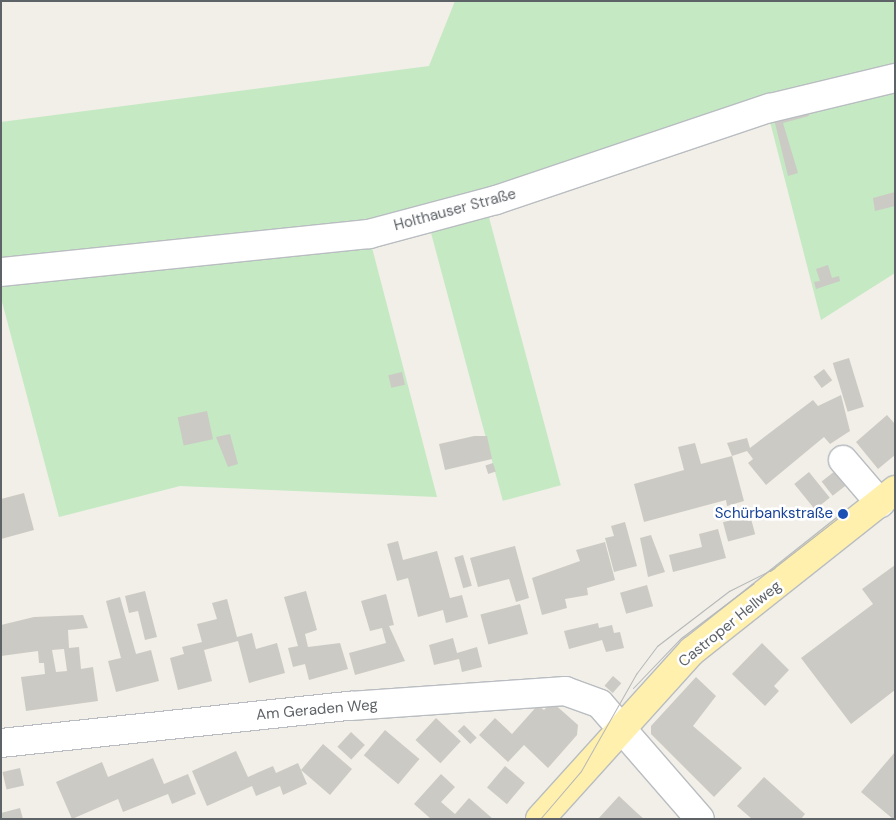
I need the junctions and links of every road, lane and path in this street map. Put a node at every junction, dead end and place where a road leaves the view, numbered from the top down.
1 (895, 78) edge
2 (1, 272) edge
3 (843, 460) dead end
4 (887, 496) edge
5 (619, 729) junction
6 (1, 743) edge
7 (540, 819) edge
8 (700, 819) edge

1 - 2 street, Holthauser Straße
3 - 4 street
4 - 5 main road, Castroper Hellweg
5 - 6 street, Am Geraden Weg
5 - 7 main road, Castroper Hellweg
5 - 8 street

